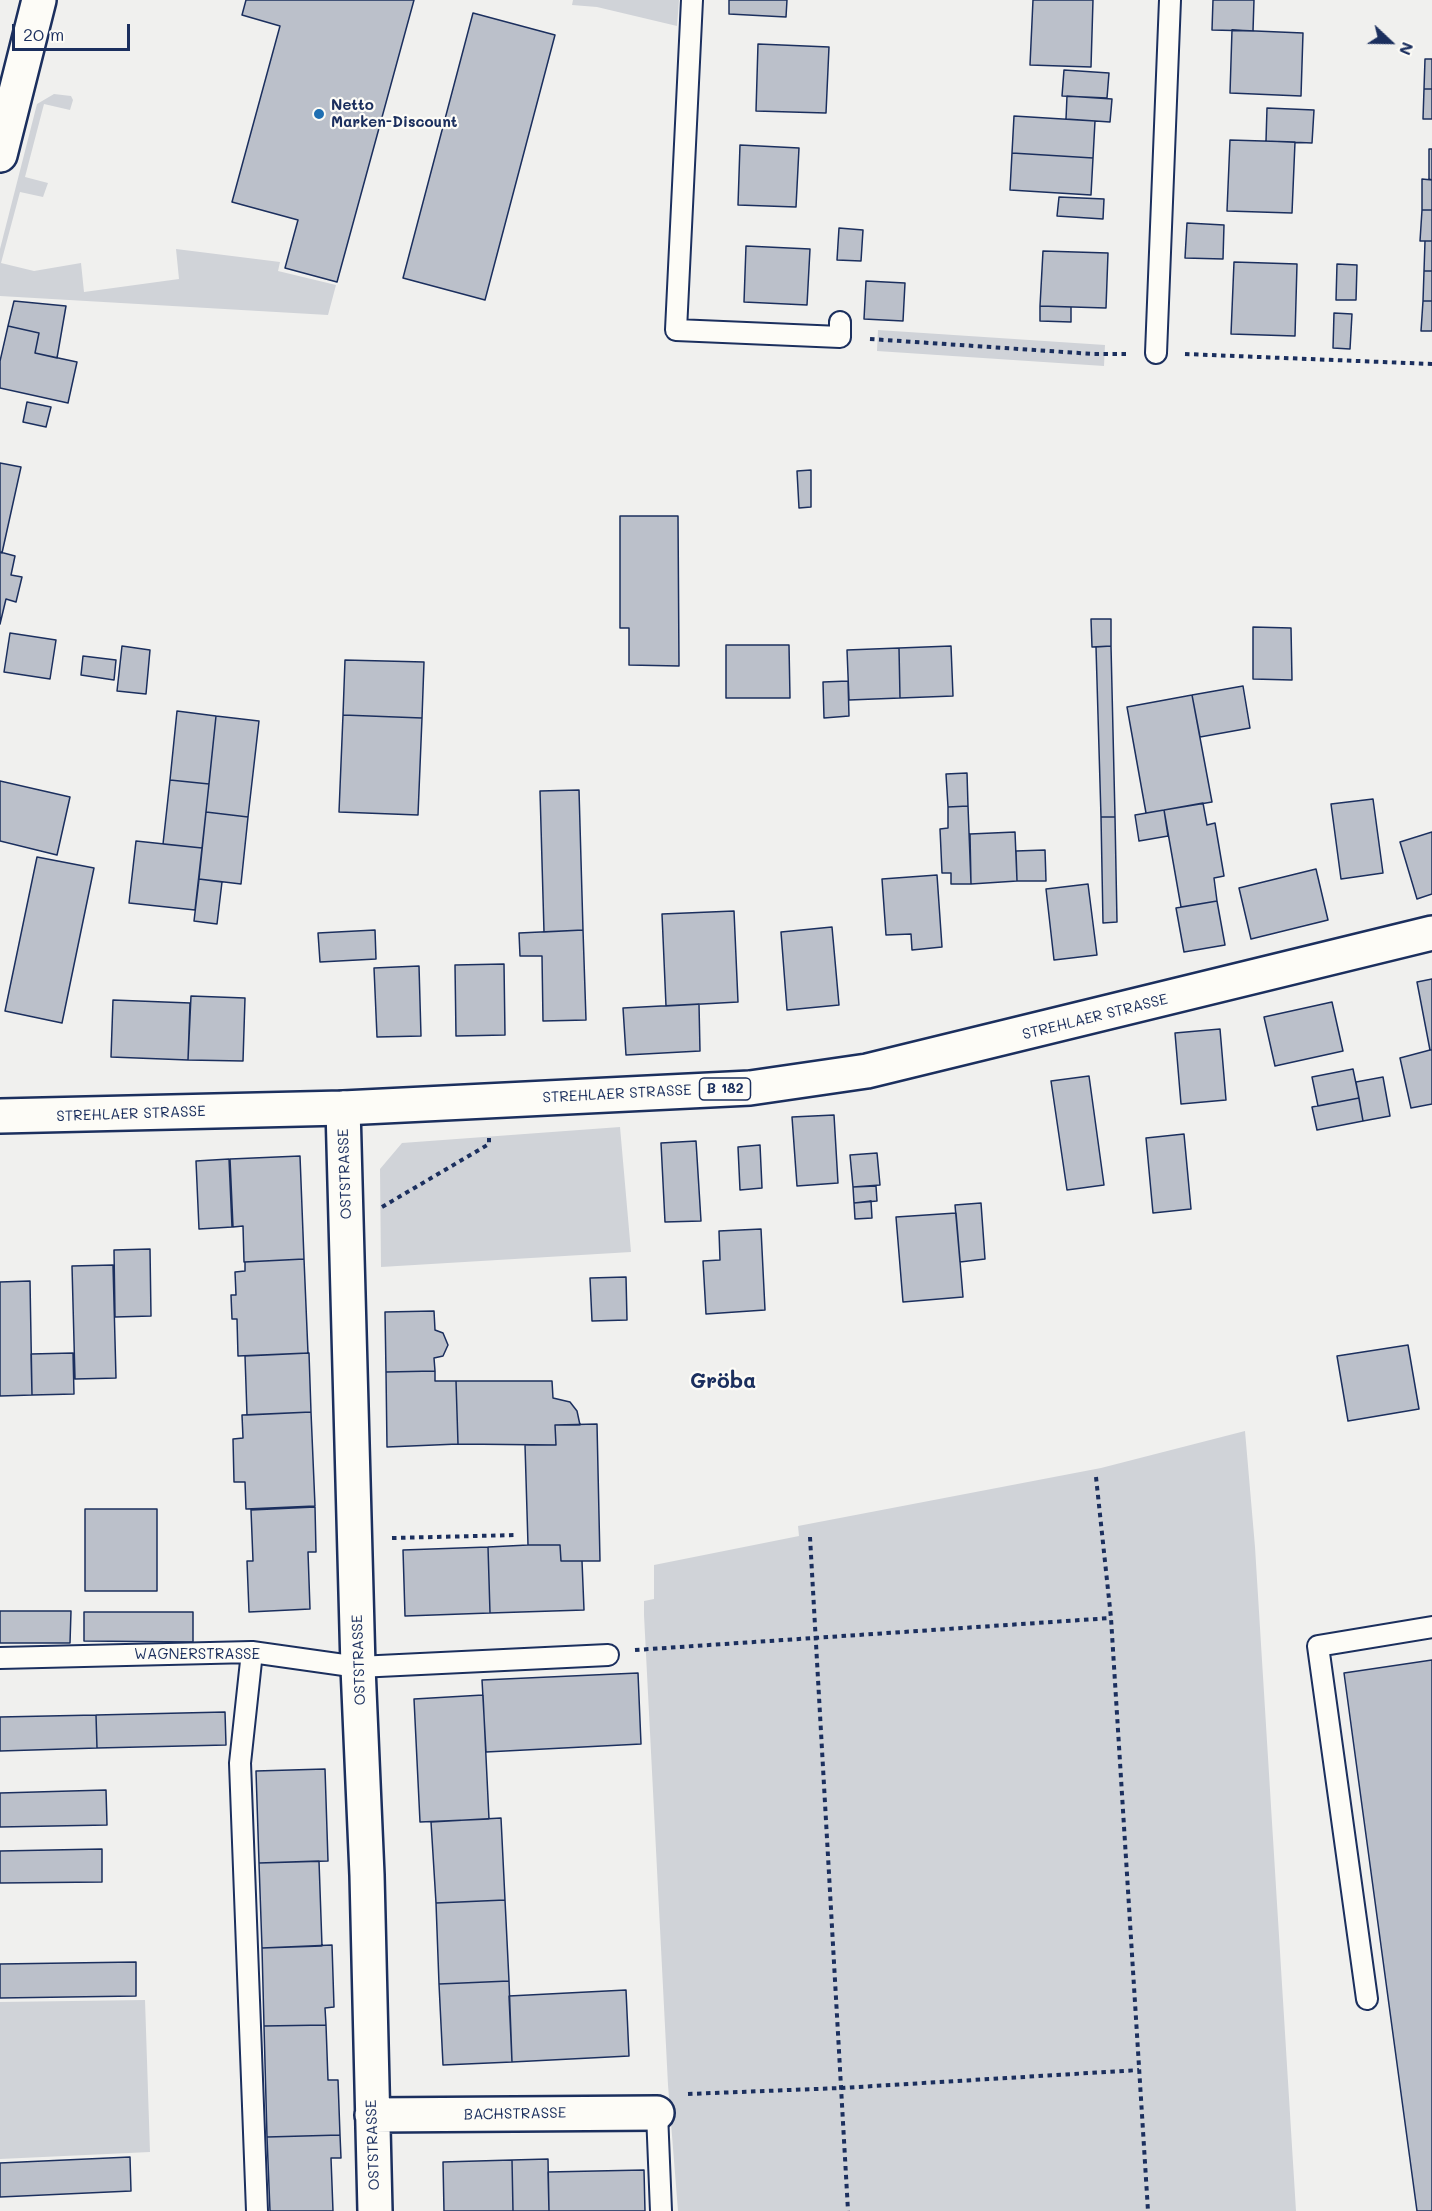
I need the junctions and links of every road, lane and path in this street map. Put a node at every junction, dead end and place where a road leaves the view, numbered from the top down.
1 (39, 0) edge
2 (692, 0) edge
3 (1170, 0) edge
4 (0, 155) edge
5 (840, 322) dead end
6 (1156, 353) dead end
7 (1432, 933) edge
8 (490, 1101) junction
9 (343, 1108) junction
10 (0, 1116) edge
11 (347, 1227) junction
12 (1096, 1477) dead end
13 (517, 1535) dead end
14 (810, 1537) dead end
15 (356, 1539) junction
16 (1111, 1618) junction
17 (1432, 1628) edge
18 (816, 1638) junction
19 (252, 1652) junction
20 (608, 1655) joint
21 (0, 1658) edge
22 (358, 1667) junction
23 (1366, 1999) dead end
24 (1139, 2070) junction
25 (841, 2088) junction
26 (657, 2113) junction
27 (372, 2115) junction
28 (257, 2211) edge
29 (375, 2211) edge
30 (661, 2211) edge
31 (848, 2211) edge
32 (1148, 2211) edge

1 - 4 street
2 - 5 lane
3 - 6 lane
7 - 8 street, STREHLAER STRASSE / B 182
8 - 9 street, STREHLAER STRASSE / B 182
8 - 11 path
9 - 10 street, STREHLAER STRASSE / B 182
9 - 11 street, OSTSTRASSE
11 - 15 street, OSTSTRASSE
12 - 16 path
13 - 15 path
14 - 18 path
15 - 22 street, OSTSTRASSE
16 - 18 path
16 - 24 path
17 - 23 lane
18 - 20 path
18 - 25 path
19 - 21 lane, WAGNERSTRASSE
19 - 22 lane, WAGNERSTRASSE
19 - 28 lane
20 - 22 lane, WAGNERSTRASSE
22 - 27 street, OSTSTRASSE
24 - 25 path
24 - 32 path
25 - 26 path
25 - 31 path
26 - 27 street, BACHSTRASSE
26 - 30 lane
27 - 29 street, OSTSTRASSE

